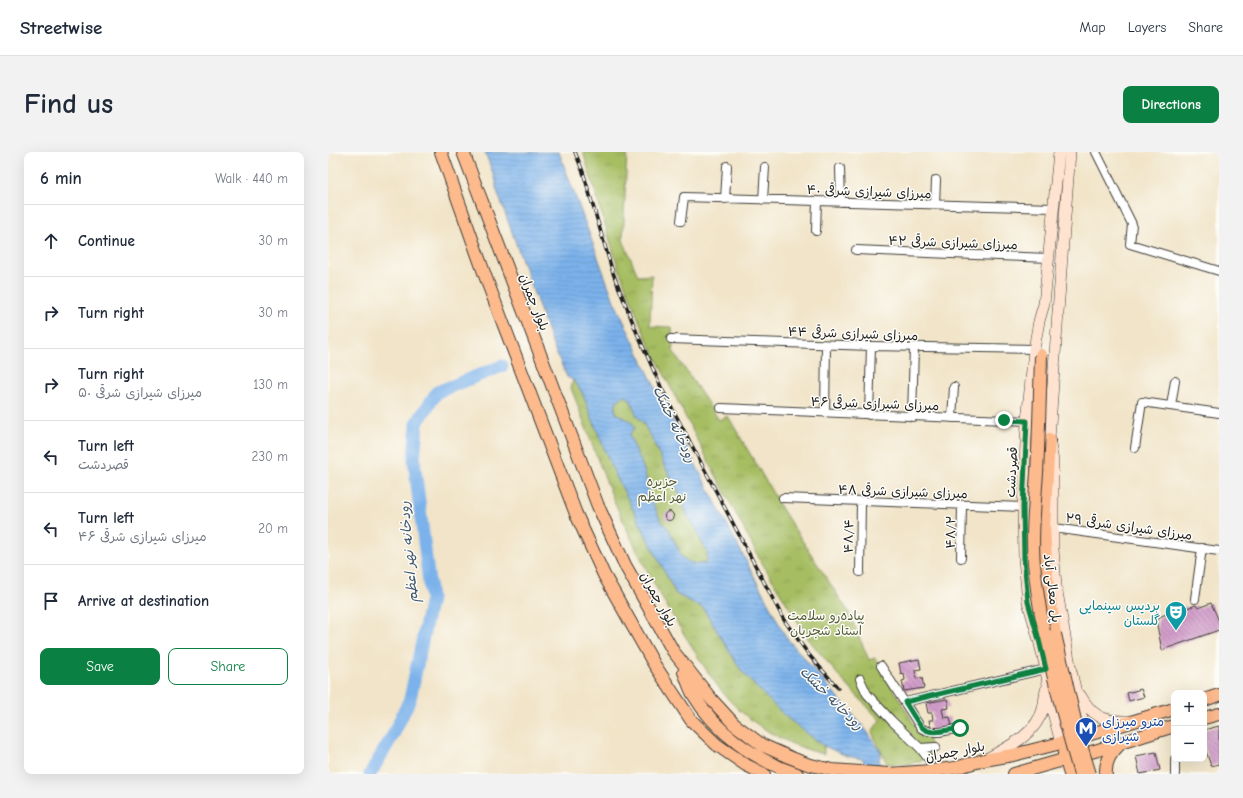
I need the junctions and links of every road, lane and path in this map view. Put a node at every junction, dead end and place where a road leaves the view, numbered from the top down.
1 (442, 152) edge
2 (464, 152) edge
3 (1058, 152) edge
4 (1070, 152) edge
5 (1096, 152) edge
6 (727, 166) dead end
7 (765, 167) dead end
8 (840, 168) dead end
9 (936, 180) dead end
10 (724, 199) junction
11 (762, 200) junction
12 (817, 201) junction
13 (841, 202) junction
14 (935, 205) junction
15 (1053, 208) junction
16 (681, 221) dead end
17 (816, 231) dead end
18 (856, 250) dead end
19 (1050, 258) junction
20 (1219, 271) edge
21 (671, 339) dead end
22 (826, 345) junction
23 (871, 346) junction
24 (914, 347) junction
25 (1038, 352) junction
26 (1175, 381) dead end
27 (954, 387) dead end
28 (1171, 406) junction
29 (721, 408) dead end
30 (825, 413) junction
31 (1219, 413) edge
32 (868, 415) junction
33 (912, 416) junction
34 (952, 418) junction
35 (1027, 421) junction
36 (1049, 439) junction
37 (1135, 448) dead end
38 (783, 498) dead end
39 (861, 502) junction
40 (962, 506) junction
41 (1023, 507) junction
42 (1054, 528) junction
43 (1202, 548) junction
44 (1219, 551) edge
45 (962, 558) dead end
46 (860, 572) dead end
47 (1195, 599) dead end
48 (677, 656) junction
49 (881, 666) dead end
50 (1047, 674) junction
51 (860, 679) dead end
52 (1075, 686) junction
53 (1219, 695) edge
54 (1207, 699) edge
55 (905, 702) junction
56 (1171, 710) edge
57 (1081, 714) junction
58 (1219, 714) edge
59 (1207, 717) edge
60 (1131, 721) junction
61 (1171, 727) edge
62 (960, 728) dead end
63 (1086, 736) junction
64 (1061, 743) junction
65 (1120, 744) junction
66 (936, 747) dead end
67 (920, 748) junction
68 (1091, 753) junction
69 (1013, 754) junction
70 (984, 760) junction
71 (1066, 760) junction
72 (930, 761) dead end
73 (1175, 762) edge
74 (1017, 773) edge
75 (764, 774) edge
76 (797, 774) edge
77 (889, 774) edge
78 (1070, 774) edge
79 (1080, 774) edge
80 (1090, 774) edge
81 (1106, 774) edge
82 (1175, 774) edge

1 - 75 main road
2 - 48 main road, بلوار چمران
3 - 15 main road
4 - 36 main road
5 - 20 street
6 - 10 street
7 - 11 street
8 - 13 street
9 - 14 street
10 - 11 street, ۴۰ میرزای شیرازی شرقی
10 - 16 street, ۴۰ میرزای شیرازی شرقی
11 - 12 street, ۴۰ میرزای شیرازی شرقی
12 - 13 street, ۴۰ میرزای شیرازی شرقی
12 - 17 street
13 - 14 street, ۴۰ میرزای شیرازی شرقی
14 - 15 street, ۴۰ میرزای شیرازی شرقی
15 - 19 main road
18 - 19 street, ۴۲ میرزای شیرازی شرقی
19 - 25 main road, پل معالی آباد
21 - 22 street, ۴۴ میرزای شیرازی شرقی
22 - 23 street, ۴۴ میرزای شیرازی شرقی
22 - 30 street
23 - 24 street, ۴۴ میرزای شیرازی شرقی
23 - 32 street
24 - 25 street, ۴۴ میرزای شیرازی شرقی
24 - 33 street
25 - 35 main road, قصردشت
25 - 79 main road, پل معالی آباد, bridge
26 - 28 street
27 - 34 street
28 - 31 street
28 - 37 street
29 - 30 street, ۴۶ میرزای شیرازی شرقی
30 - 32 street, ۴۶ میرزای شیرازی شرقی
32 - 33 street, ۴۶ میرزای شیرازی شرقی
33 - 34 street, ۴۶ میرزای شیرازی شرقی
34 - 35 street, ۴۶ میرزای شیرازی شرقی
35 - 41 main road, قصردشت
36 - 42 main road
36 - 80 main road, پل معالی آباد, bridge
38 - 39 street, ۴۸ میرزای شیرازی شرقی
39 - 40 street, ۴۸ میرزای شیرازی شرقی
39 - 46 street, ۴۸/۴
40 - 41 street, ۴۸ میرزای شیرازی شرقی
40 - 45 street, ۴۸/۲
41 - 50 main road, قصردشت
42 - 43 street, ۲۹ میرزای شیرازی شرقی
42 - 52 main road
43 - 44 street, ۲۹ میرزای شیرازی شرقی
43 - 47 street
48 - 76 main road
48 - 77 main road, بلوار چمران
49 - 55 street
50 - 55 street
50 - 57 main road
50 - 64 main road, قصردشت
50 - 70 main road
51 - 67 street
52 - 57 main road
52 - 60 main road
53 - 54 main road
55 - 62 street
56 - 60 main road, بلوار چمران
57 - 63 main road
58 - 59 main road
60 - 63 main road, بلوار چمران
61 - 65 main road
63 - 64 main road, بلوار چمران
63 - 68 main road
64 - 69 main road, بلوار چمران
64 - 71 main road
65 - 68 main road
65 - 81 main road
66 - 67 street
67 - 72 street
68 - 71 main road
69 - 70 main road, بلوار چمران
69 - 74 main road
70 - 77 main road, بلوار چمران
71 - 74 main road
71 - 78 main road
73 - 82 street

